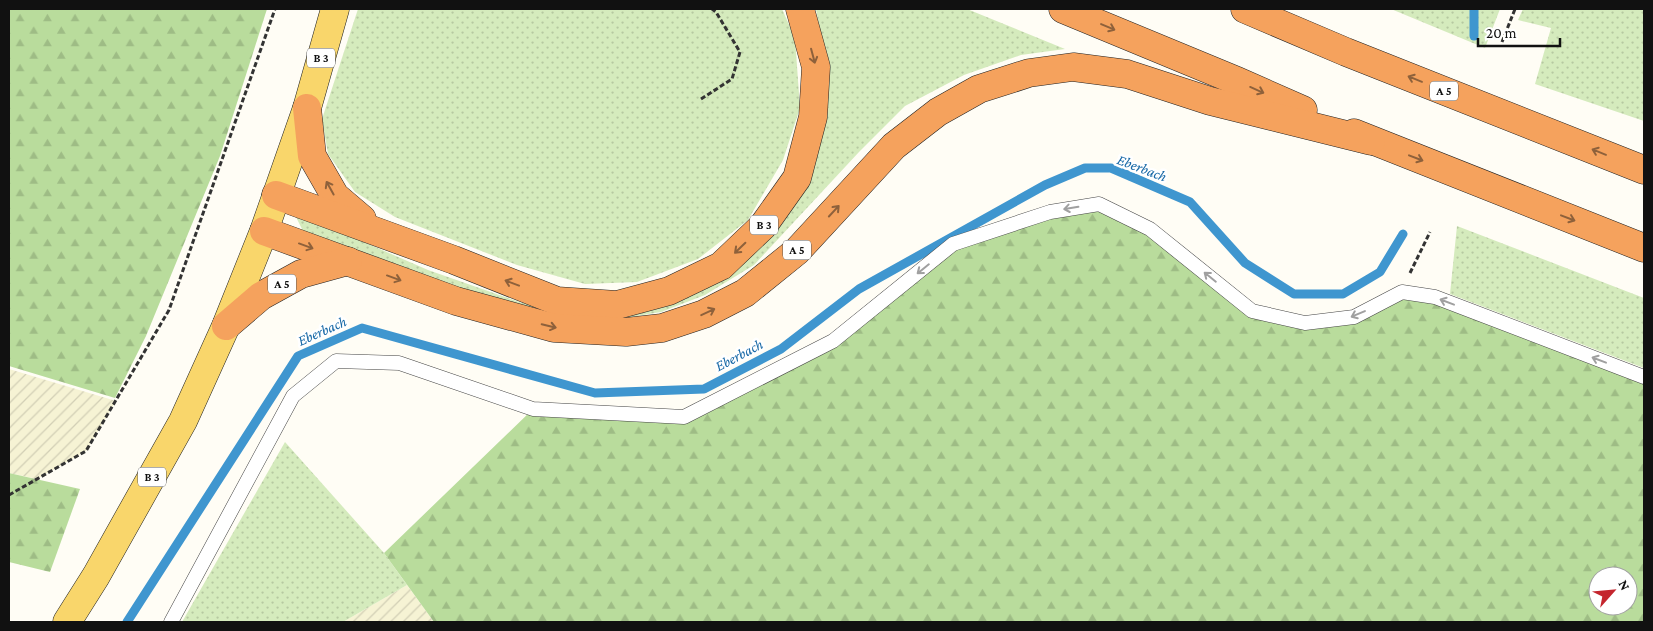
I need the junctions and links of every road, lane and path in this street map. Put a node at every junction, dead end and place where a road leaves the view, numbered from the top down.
1 (275, 9) edge
2 (335, 9) edge
3 (712, 9) edge
4 (800, 9) edge
5 (1062, 9) edge
6 (1245, 9) edge
7 (1515, 9) edge
8 (1502, 42) dead end
9 (702, 99) dead end
10 (307, 108) junction
11 (1371, 141) junction
12 (1644, 170) edge
13 (276, 195) junction
14 (264, 230) junction
15 (379, 232) junction
16 (1430, 232) dead end
17 (1644, 248) edge
18 (348, 261) junction
19 (1402, 292) junction
20 (226, 326) junction
21 (1644, 377) edge
22 (9, 495) edge
23 (67, 622) edge
24 (170, 622) edge

1 - 22 path
2 - 10 main road, B 3
3 - 9 path
4 -> 15 highway, B 3
5 -> 11 highway, A 5
12 -> 6 highway, A 5
7 - 8 path
10 - 13 main road, B 3
15 -> 10 highway, B 3
11 -> 17 highway, A 5
18 -> 11 highway, A 5
13 - 14 main road, B 3
13 - 15 highway, B 3
14 -> 18 highway, A 5
14 - 20 main road, B 3
16 - 19 path
18 - 20 highway, A 5
21 -> 19 lane
19 -> 24 lane
20 - 23 main road, B 3

